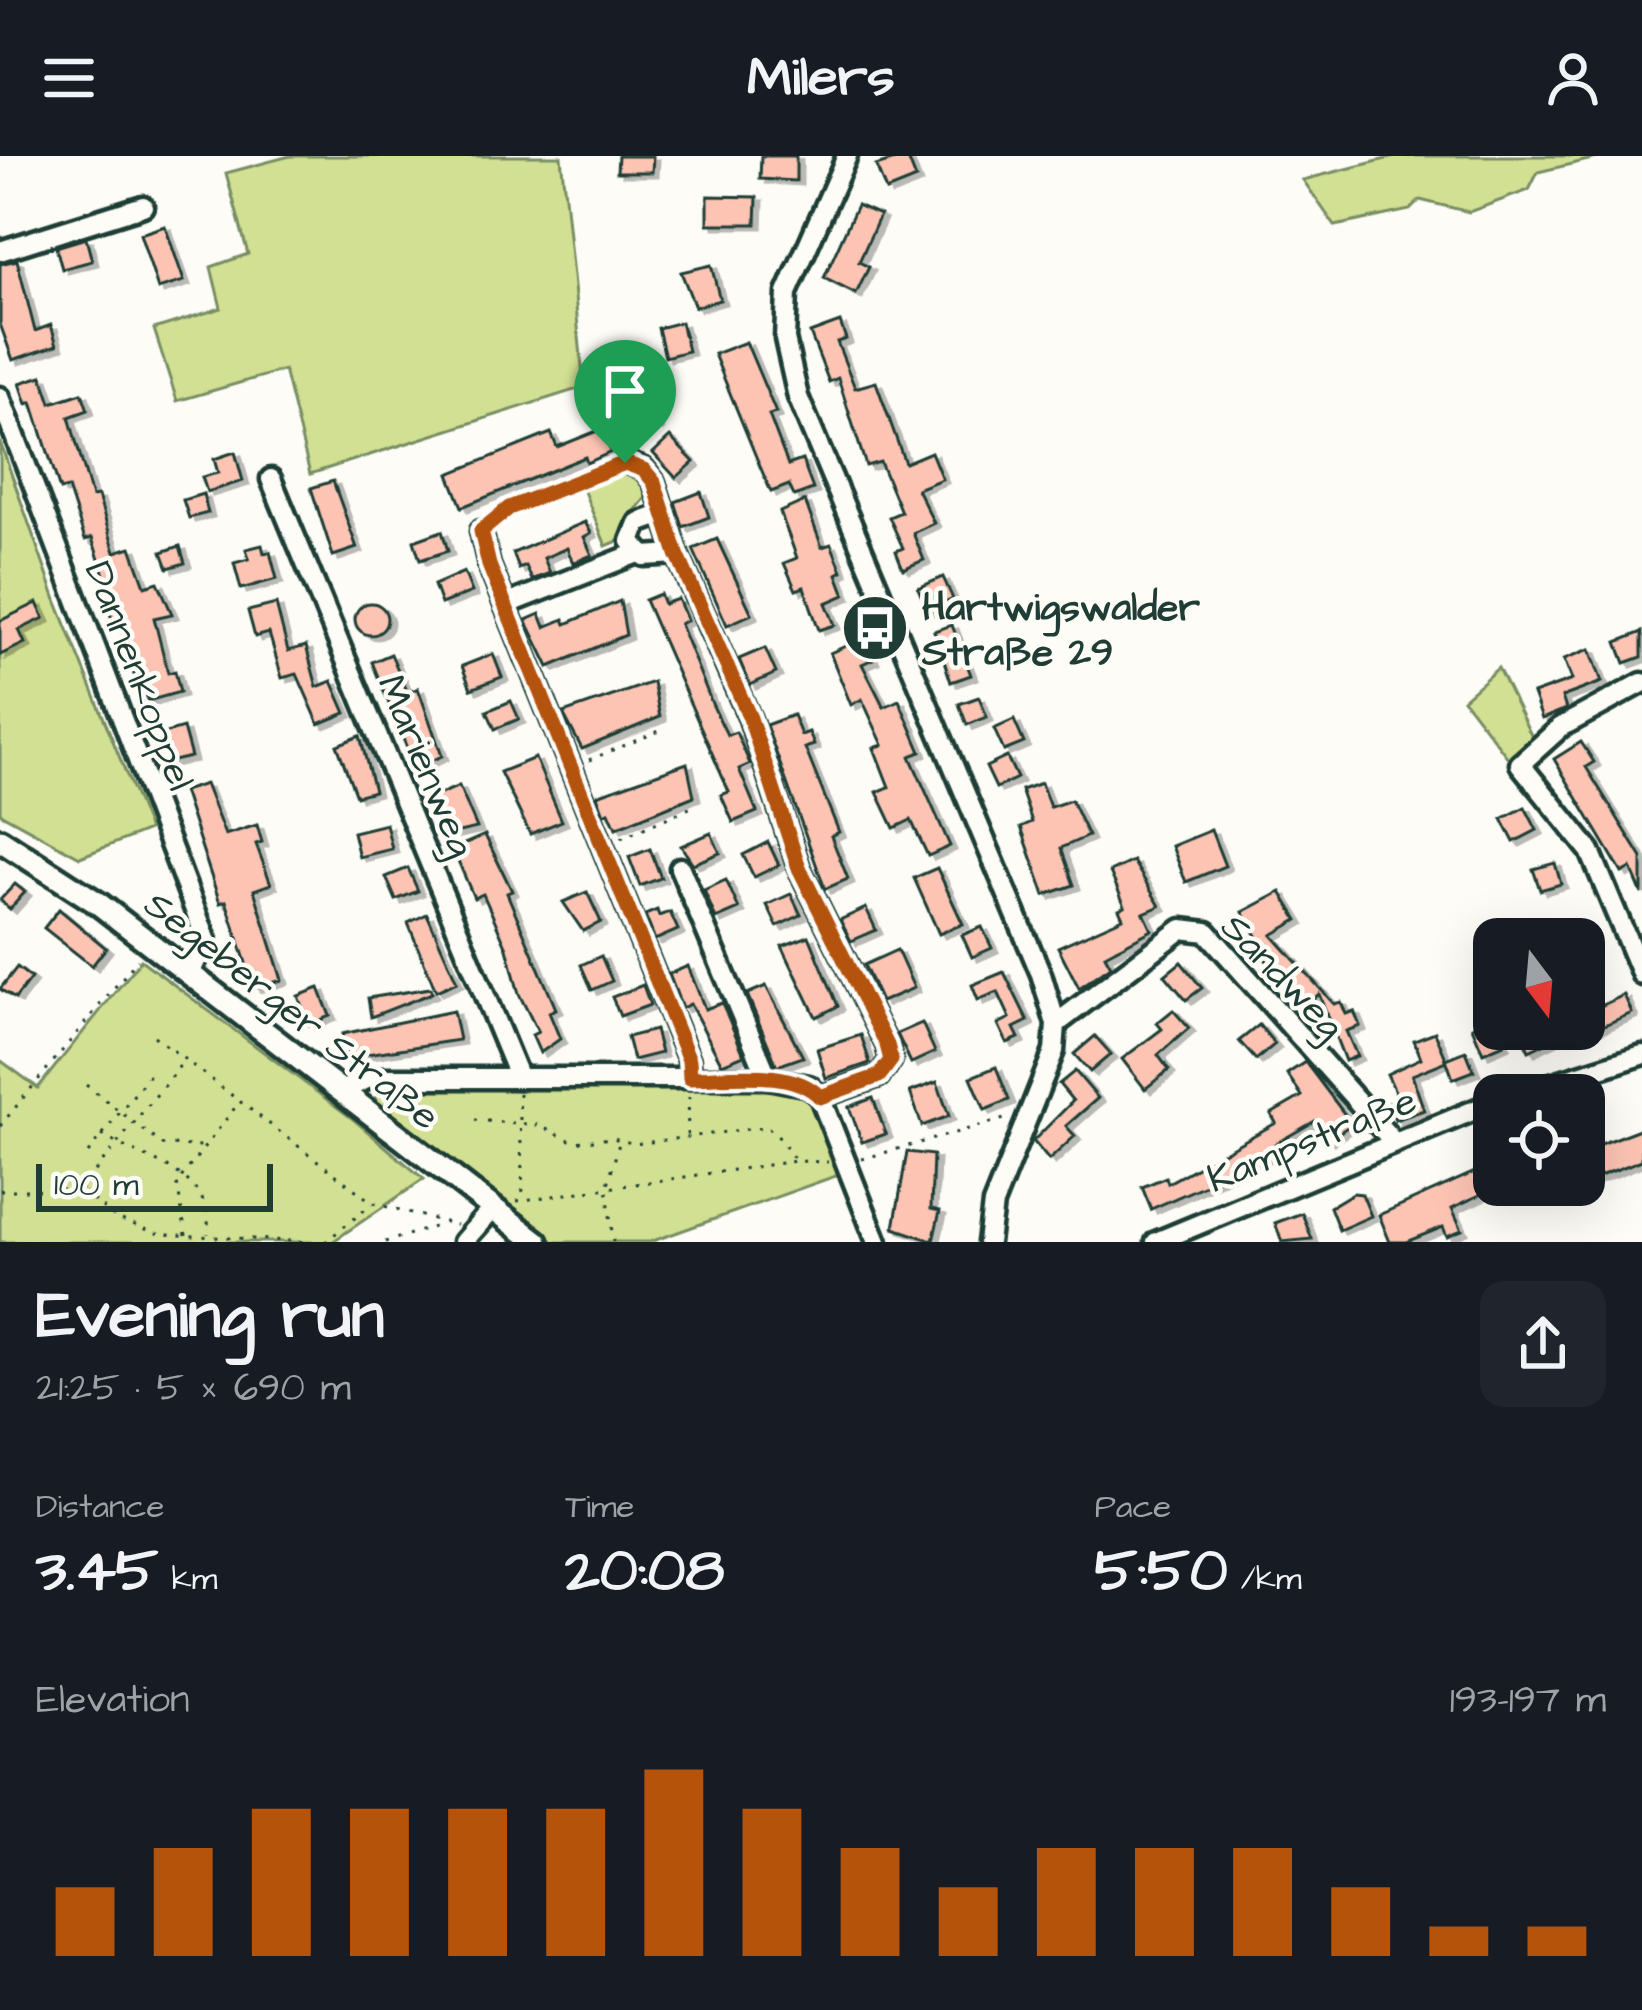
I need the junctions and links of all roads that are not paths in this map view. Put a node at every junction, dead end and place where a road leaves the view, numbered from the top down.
1 (847, 156) edge
2 (143, 206) dead end
3 (0, 251) edge
4 (0, 397) edge
5 (625, 463) road end
6 (272, 479) dead end
7 (663, 514) junction
8 (481, 531) road end
9 (640, 552) junction
10 (677, 554) junction
11 (505, 605) junction
12 (1642, 682) edge
13 (0, 839) edge
14 (680, 868) dead end
15 (190, 974) junction
16 (1642, 975) edge
17 (1056, 1024) junction
18 (1642, 1055) edge
19 (1582, 1074) edge
20 (519, 1078) junction
21 (690, 1078) junction
22 (768, 1078) junction
23 (341, 1091) junction
24 (820, 1097) junction
25 (1473, 1110) edge
26 (1392, 1140) junction
27 (493, 1208) junction
28 (469, 1234) edge
29 (537, 1242) edge
30 (878, 1242) edge
31 (988, 1242) edge
32 (1156, 1242) edge

1 - 17 street
2 - 3 street
4 - 15 street, Dannenkoppel
5 - 7 street
6 - 20 street, Marienweg
7 - 9 street
7 - 10 street
8 - 11 street
9 - 10 street
9 - 11 street
10 - 24 street
11 - 21 street
12 - 16 street
13 - 15 main road, Segeberger Straße
14 - 22 street
15 - 23 main road, Segeberger Straße
17 - 26 street, Sandweg
17 - 31 street
18 - 19 street
20 - 21 street
20 - 23 street
21 - 22 street
22 - 24 street
23 - 27 main road, Segeberger Straße
24 - 30 street
25 - 26 street, Kampstraße
26 - 32 street, Kampstraße
27 - 28 street
27 - 29 main road, Segeberger Straße

